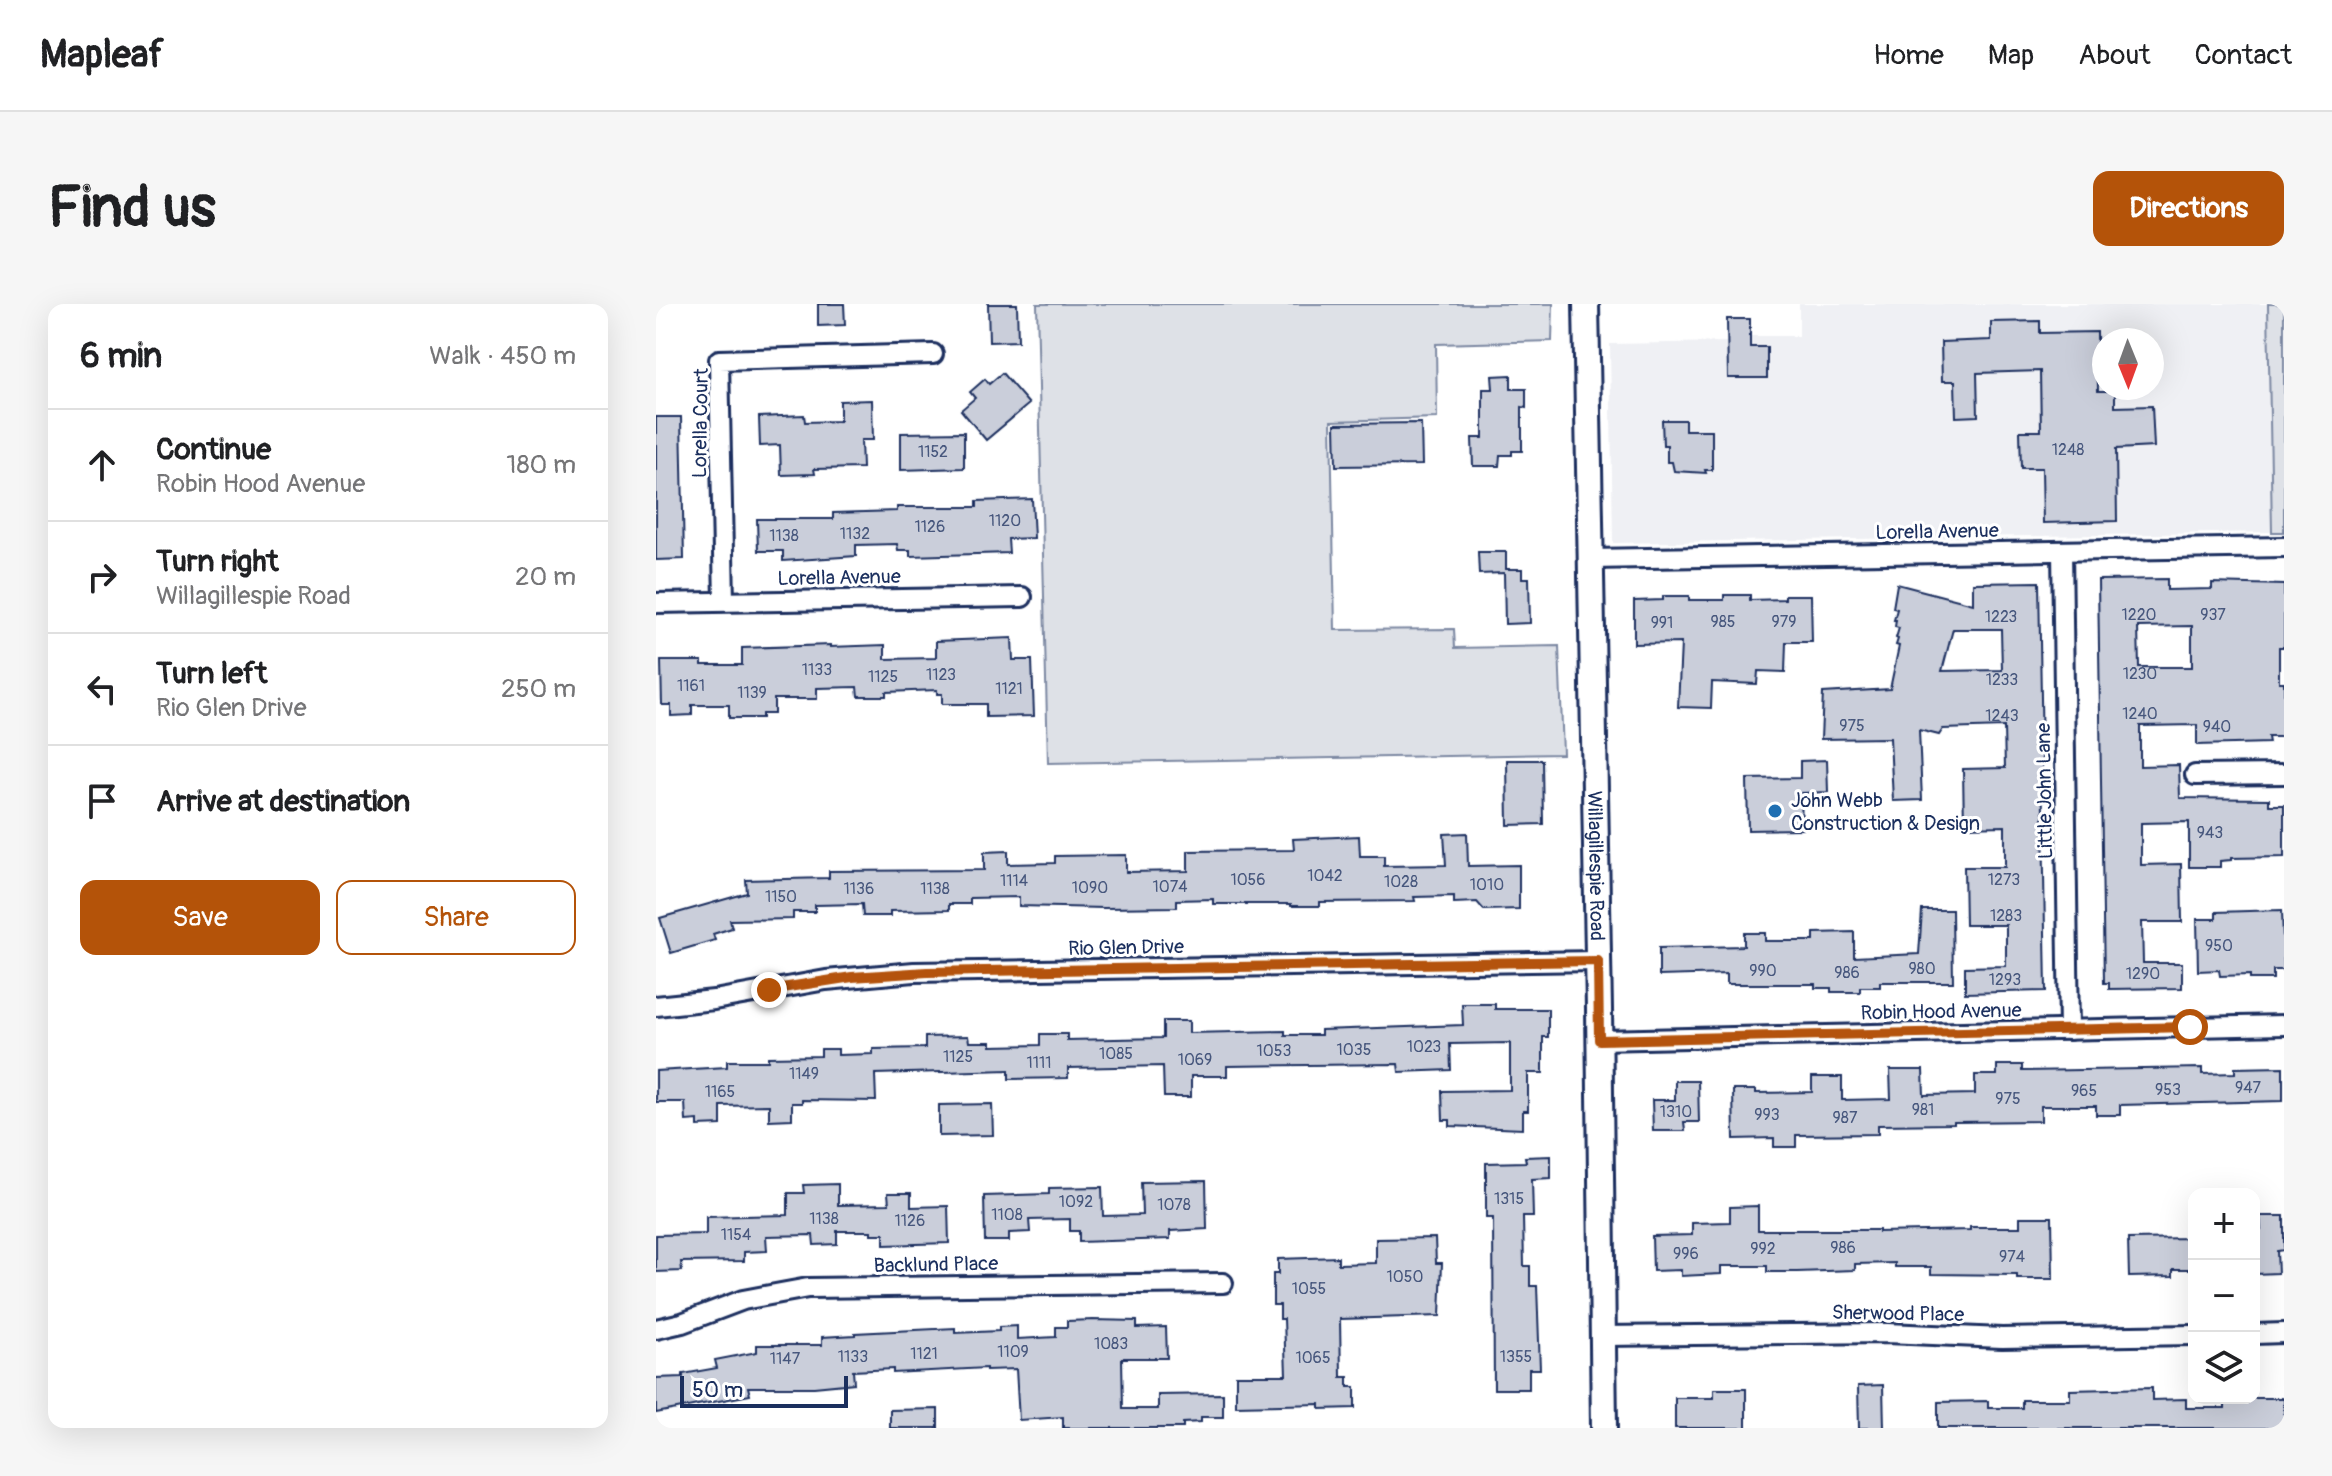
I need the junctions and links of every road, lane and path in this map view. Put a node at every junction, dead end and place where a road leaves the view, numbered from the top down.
1 (1586, 304) edge
2 (933, 354) dead end
3 (2284, 547) edge
4 (2062, 551) junction
5 (1591, 559) junction
6 (1022, 597) dead end
7 (724, 601) junction
8 (656, 603) edge
9 (2284, 774) edge
10 (2195, 775) dead end
11 (1598, 961) junction
12 (656, 1006) edge
13 (2284, 1025) edge
14 (2069, 1030) junction
15 (1599, 1040) junction
16 (1223, 1283) dead end
17 (656, 1329) edge
18 (2284, 1333) edge
19 (2260, 1334) edge
20 (2188, 1335) edge
21 (1602, 1336) junction
22 (1604, 1428) edge

1 - 5 main road, Willagillespie Road
2 - 7 street, Lorella Court
3 - 4 street, Lorella Avenue
4 - 5 street, Lorella Avenue
4 - 14 street, Little John Lane
5 - 11 main road, Willagillespie Road
6 - 7 street, Lorella Avenue
7 - 8 street, Lorella Avenue
9 - 10 street
11 - 12 street, Rio Glen Drive
11 - 15 main road, Willagillespie Road
13 - 14 street, Robin Hood Avenue
14 - 15 street, Robin Hood Avenue
15 - 21 main road, Willagillespie Road
16 - 17 street, Backlund Place
18 - 19 street
20 - 21 street, Sherwood Place
21 - 22 main road, Willagillespie Road

